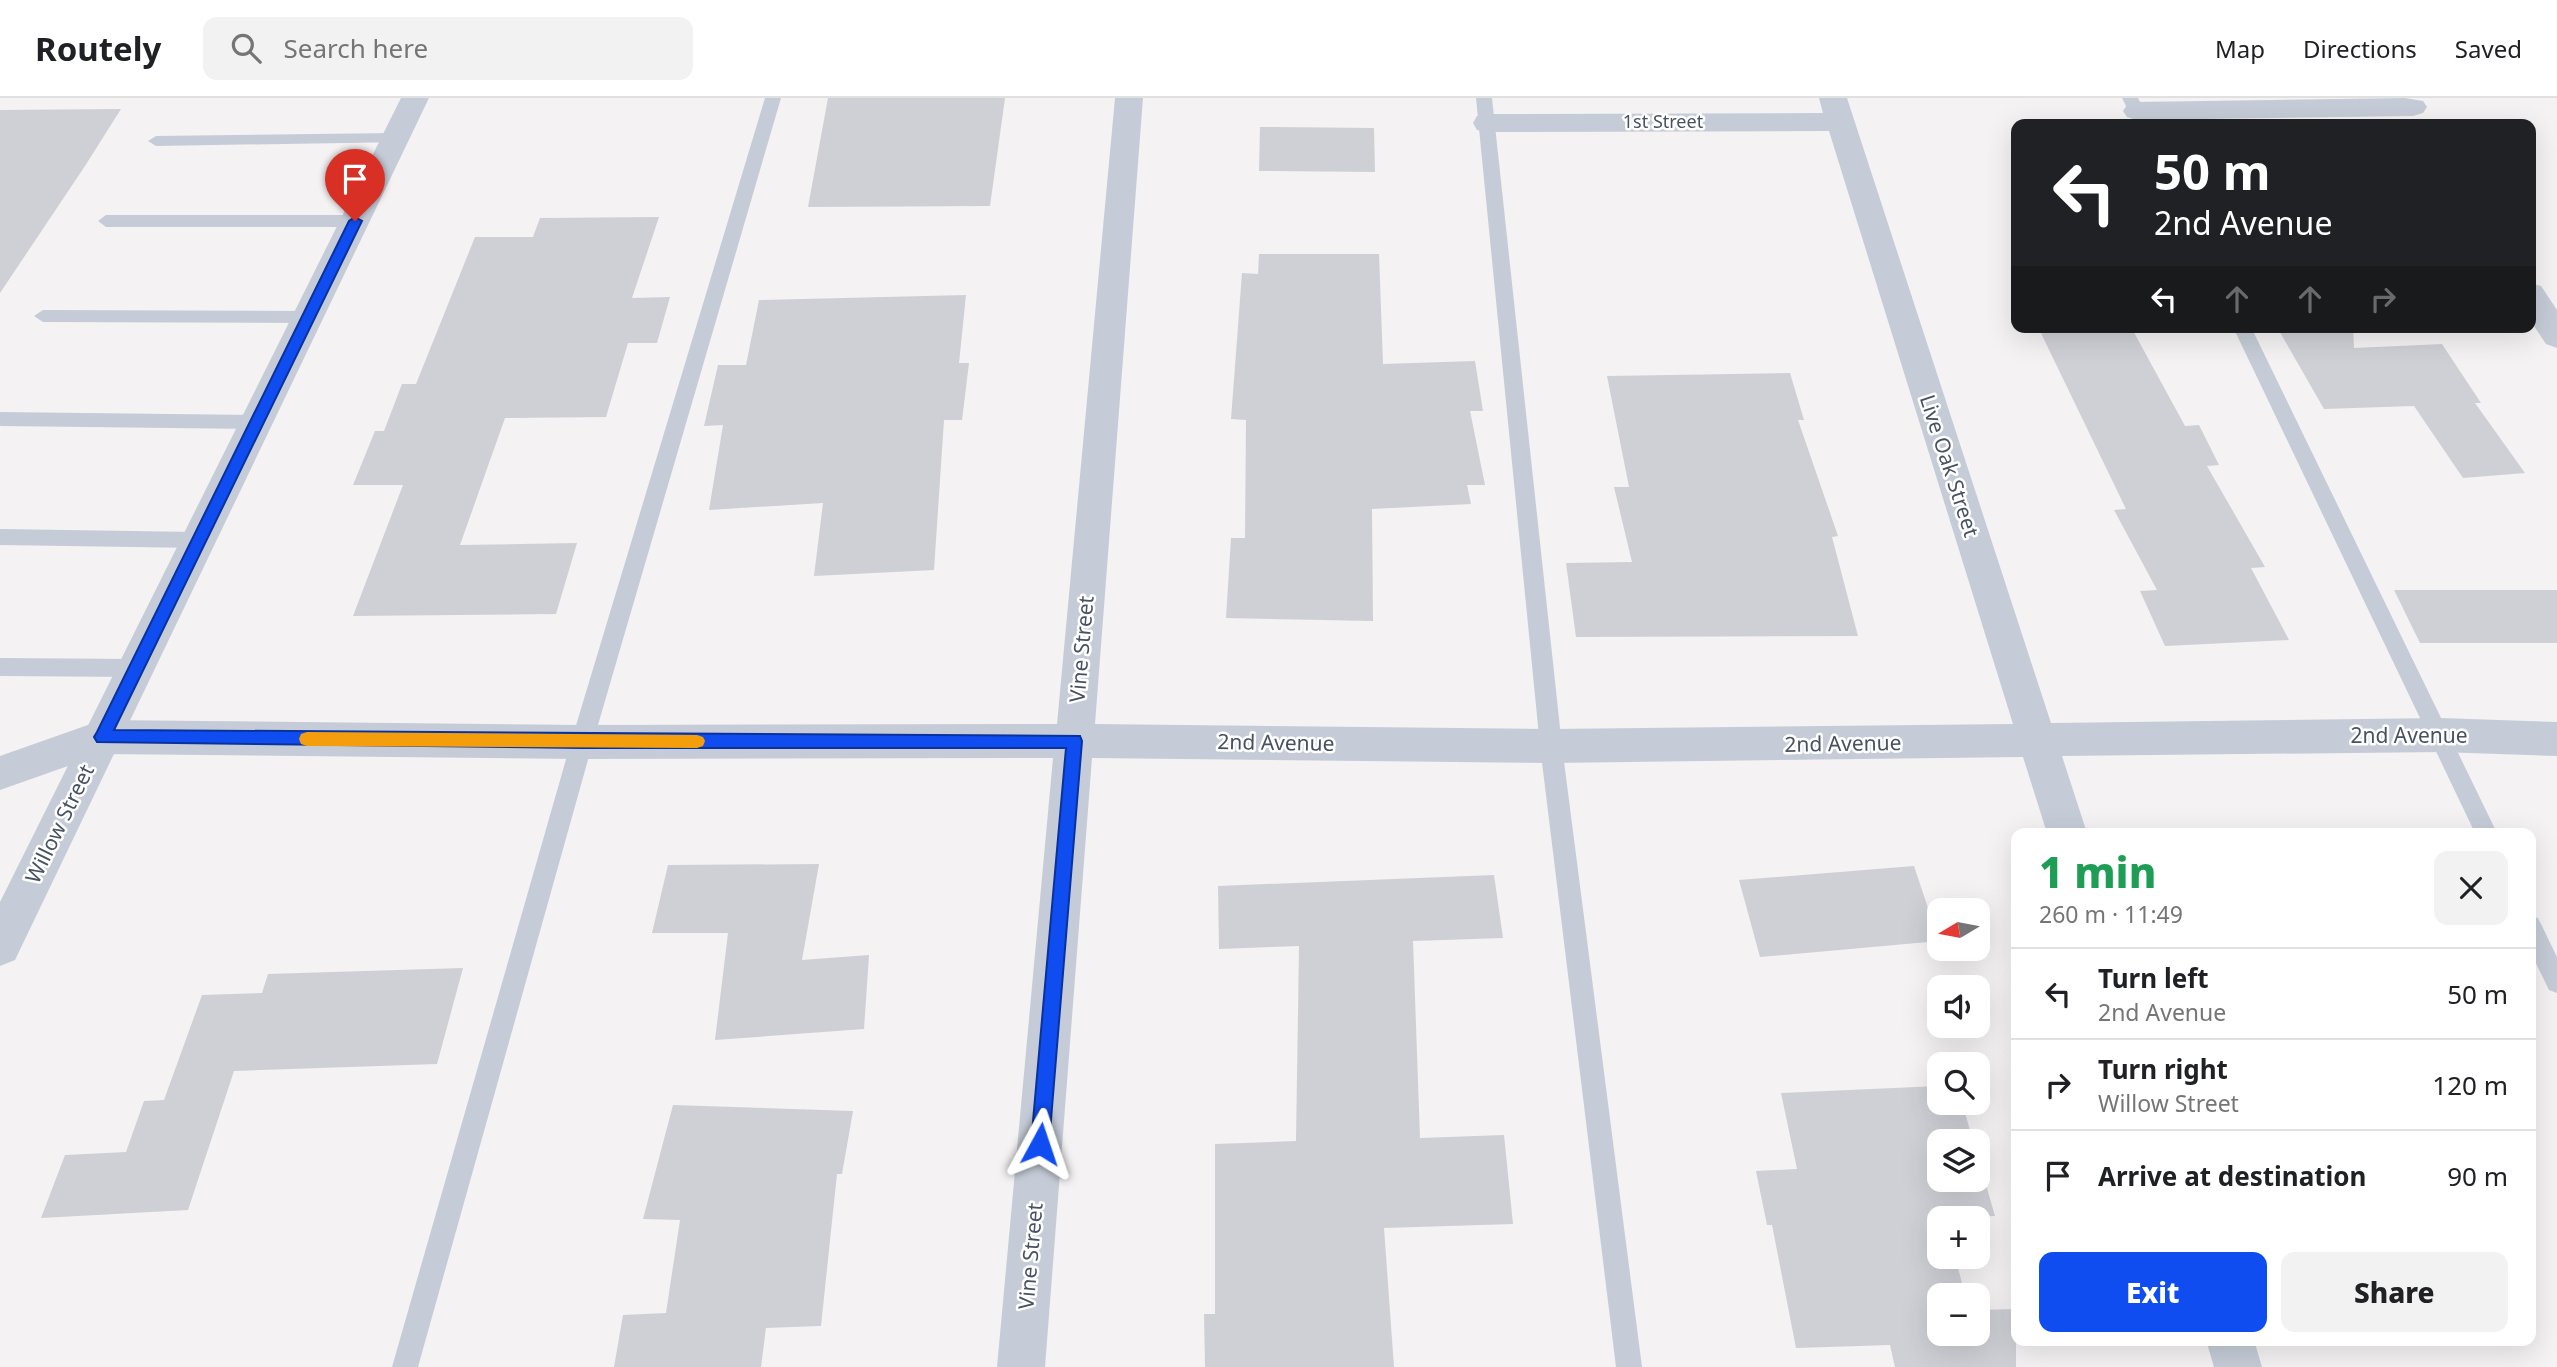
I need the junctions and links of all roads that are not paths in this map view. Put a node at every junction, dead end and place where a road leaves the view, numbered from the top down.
1 (415, 98) edge
2 (773, 98) edge
3 (1129, 98) edge
4 (1836, 110) edge
5 (2414, 110) edge
6 (1486, 111) edge
7 (2137, 111) edge
8 (396, 138) junction
9 (156, 141) dead end
10 (106, 221) dead end
11 (355, 221) junction
12 (2536, 303) edge
13 (43, 316) dead end
14 (309, 317) junction
15 (2245, 333) edge
16 (2557, 336) edge
17 (0, 419) edge
18 (257, 422) junction
19 (0, 537) edge
20 (199, 540) junction
21 (0, 667) edge
22 (136, 668) junction
23 (2440, 735) junction
24 (102, 737) junction
25 (2557, 739) edge
26 (582, 741) junction
27 (1074, 741) junction
28 (2038, 741) junction
29 (1551, 746) junction
30 (0, 773) edge
31 (2065, 828) edge
32 (2484, 828) edge
33 (2536, 938) edge
34 (0, 946) edge
35 (2557, 982) edge
36 (2232, 1346) edge
37 (405, 1367) edge
38 (1021, 1367) edge
39 (1629, 1367) edge
40 (2238, 1367) edge

1 - 8 street, Willow Street
2 - 26 lane
3 - 27 street, Vine Street
4 - 6 street, 1st Street
4 - 28 street, Live Oak Street
5 - 7 street
6 - 29 lane
8 - 9 lane
8 - 11 street, Willow Street
10 - 11 lane
11 - 14 street, Willow Street
12 - 16 street
13 - 14 lane
14 - 18 street, Willow Street
15 - 23 lane
17 - 18 lane
18 - 20 street, Willow Street
19 - 20 lane
20 - 22 street, Willow Street
21 - 22 lane
22 - 24 street, Willow Street
23 - 25 street, 2nd Avenue
23 - 28 street, 2nd Avenue
23 - 32 lane
24 - 26 street, 2nd Avenue
24 - 30 street, 2nd Avenue
24 - 34 street, Willow Street
26 - 27 street, 2nd Avenue
26 - 37 lane
27 - 29 street, 2nd Avenue
27 - 38 street, Vine Street
28 - 29 street, 2nd Avenue
28 - 31 street, Live Oak Street
29 - 39 lane
33 - 35 lane
36 - 40 street

